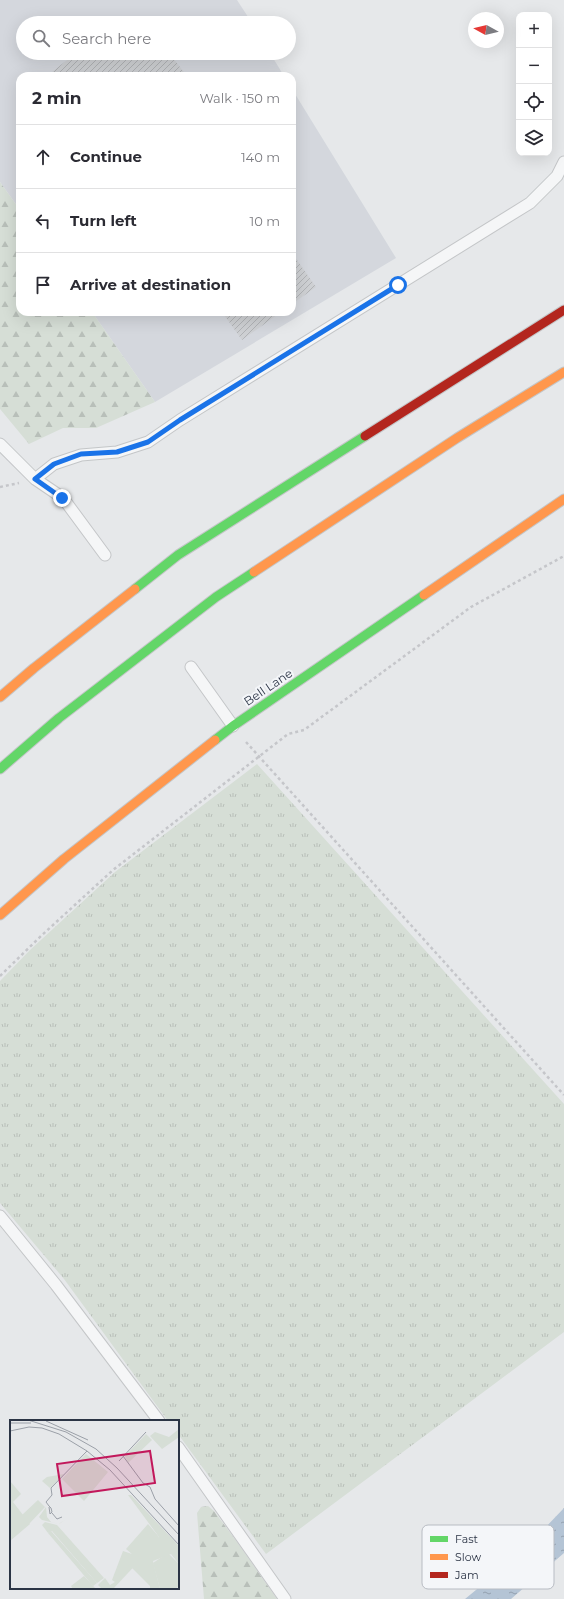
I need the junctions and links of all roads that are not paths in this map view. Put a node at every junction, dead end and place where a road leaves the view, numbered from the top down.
1 (564, 162) edge
2 (564, 310) edge
3 (564, 372) edge
4 (0, 444) edge
5 (35, 479) junction
6 (564, 499) edge
7 (105, 555) dead end
8 (191, 667) dead end
9 (0, 697) edge
10 (233, 726) junction
11 (0, 769) edge
12 (0, 915) edge
13 (0, 1216) edge
14 (158, 1420) edge
15 (179, 1448) edge
16 (285, 1599) edge

1 - 5 lane
2 - 9 main road
3 - 11 main road
4 - 5 lane
5 - 7 lane
6 - 10 main road, Bell Lane
8 - 10 lane
10 - 12 main road, Bell Lane
13 - 14 lane
15 - 16 lane

